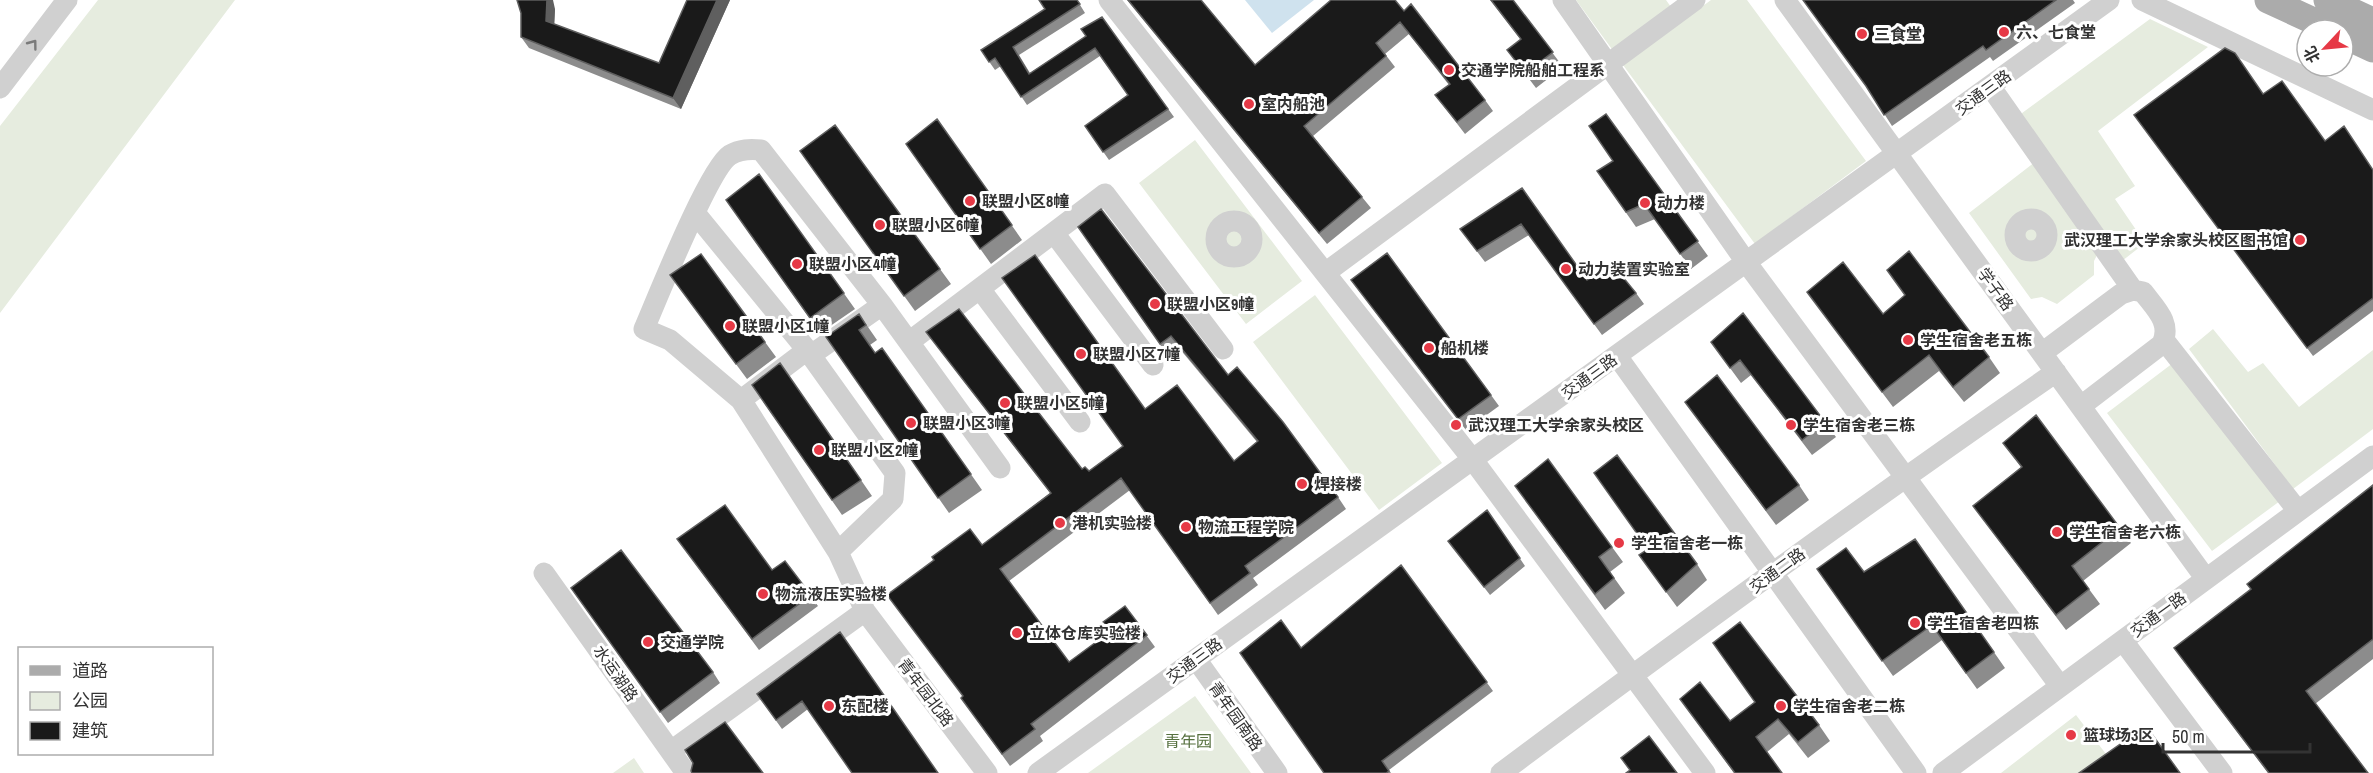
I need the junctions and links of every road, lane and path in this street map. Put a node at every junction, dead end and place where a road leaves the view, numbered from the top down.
1 (67, 0) edge
2 (1109, 0) edge
3 (1563, 0) edge
4 (1695, 0) edge
5 (1785, 0) edge
6 (2109, 0) edge
7 (2142, 0) edge
8 (2268, 0) edge
9 (2327, 0) edge
10 (2307, 18) edge
11 (2373, 21) edge
12 (2355, 41) edge
13 (2373, 49) edge
14 (1607, 65) junction
15 (2, 80) edge
16 (1990, 86) junction
17 (2369, 109) edge
18 (1897, 153) junction
19 (695, 213) junction
20 (1054, 233) junction
21 (1746, 262) junction
22 (1325, 273) junction
23 (980, 289) junction
24 (2133, 290) junction
25 (882, 305) junction
26 (2164, 340) junction
27 (909, 342) junction
28 (1223, 349) dead end
29 (809, 352) junction
30 (2042, 353) junction
31 (1617, 356) junction
32 (1153, 365) dead end
33 (2056, 372) junction
34 (741, 400) junction
35 (2081, 406) junction
36 (1080, 422) dead end
37 (2373, 456) edge
38 (1473, 460) junction
39 (1000, 468) dead end
40 (1905, 476) junction
41 (2298, 511) junction
42 (838, 552) junction
43 (544, 573) dead end
44 (1773, 573) junction
45 (2206, 579) junction
46 (865, 610) junction
47 (2122, 641) junction
48 (1196, 659) junction
49 (1631, 676) junction
50 (2061, 686) junction
51 (671, 751) junction
52 (686, 773) edge
53 (987, 773) edge
54 (1038, 773) edge
55 (1277, 773) edge
56 (1501, 773) edge
57 (1705, 773) edge
58 (1916, 773) edge
59 (1943, 773) edge
60 (2222, 773) edge

15 -> 1 street
2 - 22 street
3 - 14 street
4 - 14 street
5 - 18 street, 学子路
6 - 16 street, 交通三路
7 - 17 street
8 - 10 main road
9 - 11 main road
12 - 13 main road
14 - 21 street
14 - 22 street
16 - 18 street, 交通三路
16 - 24 street
18 - 21 street, 交通三路
18 - 30 street, 学子路
19 - 25 street
19 - 29 street
19 - 34 street, 青年园北路
20 - 23 street
20 - 28 street
20 - 32 street
21 - 31 street, 交通三路
21 - 40 street
22 - 38 street
23 - 27 street
23 - 36 street
24 - 26 street
24 - 30 street
25 - 27 street
25 - 29 street
26 - 35 street
26 - 41 street
27 - 39 street
29 - 34 street
29 - 42 street
30 - 33 street, 学子路
31 - 38 street, 交通三路
31 - 44 street
33 - 35 street, 学子路
33 - 40 street, 交通二路
34 - 42 street, 青年园北路
35 - 45 street, 学子路
37 - 41 street, 交通一路
38 - 48 street, 交通三路
38 - 49 street
40 - 44 street, 交通二路
40 - 50 street
41 - 45 street, 交通一路
42 - 46 street, 青年园北路
43 - 51 street, 水运湖路
44 - 49 street, 交通二路
44 - 58 street
45 - 47 street, 交通一路
46 - 51 street
46 - 53 street, 青年园北路
47 - 50 street, 交通一路
47 - 60 street
48 - 54 street, 交通三路
48 - 55 street, 青年园南路
49 - 56 street, 交通二路
49 - 57 street
50 - 59 street, 交通一路
51 - 52 street, 水运湖路

